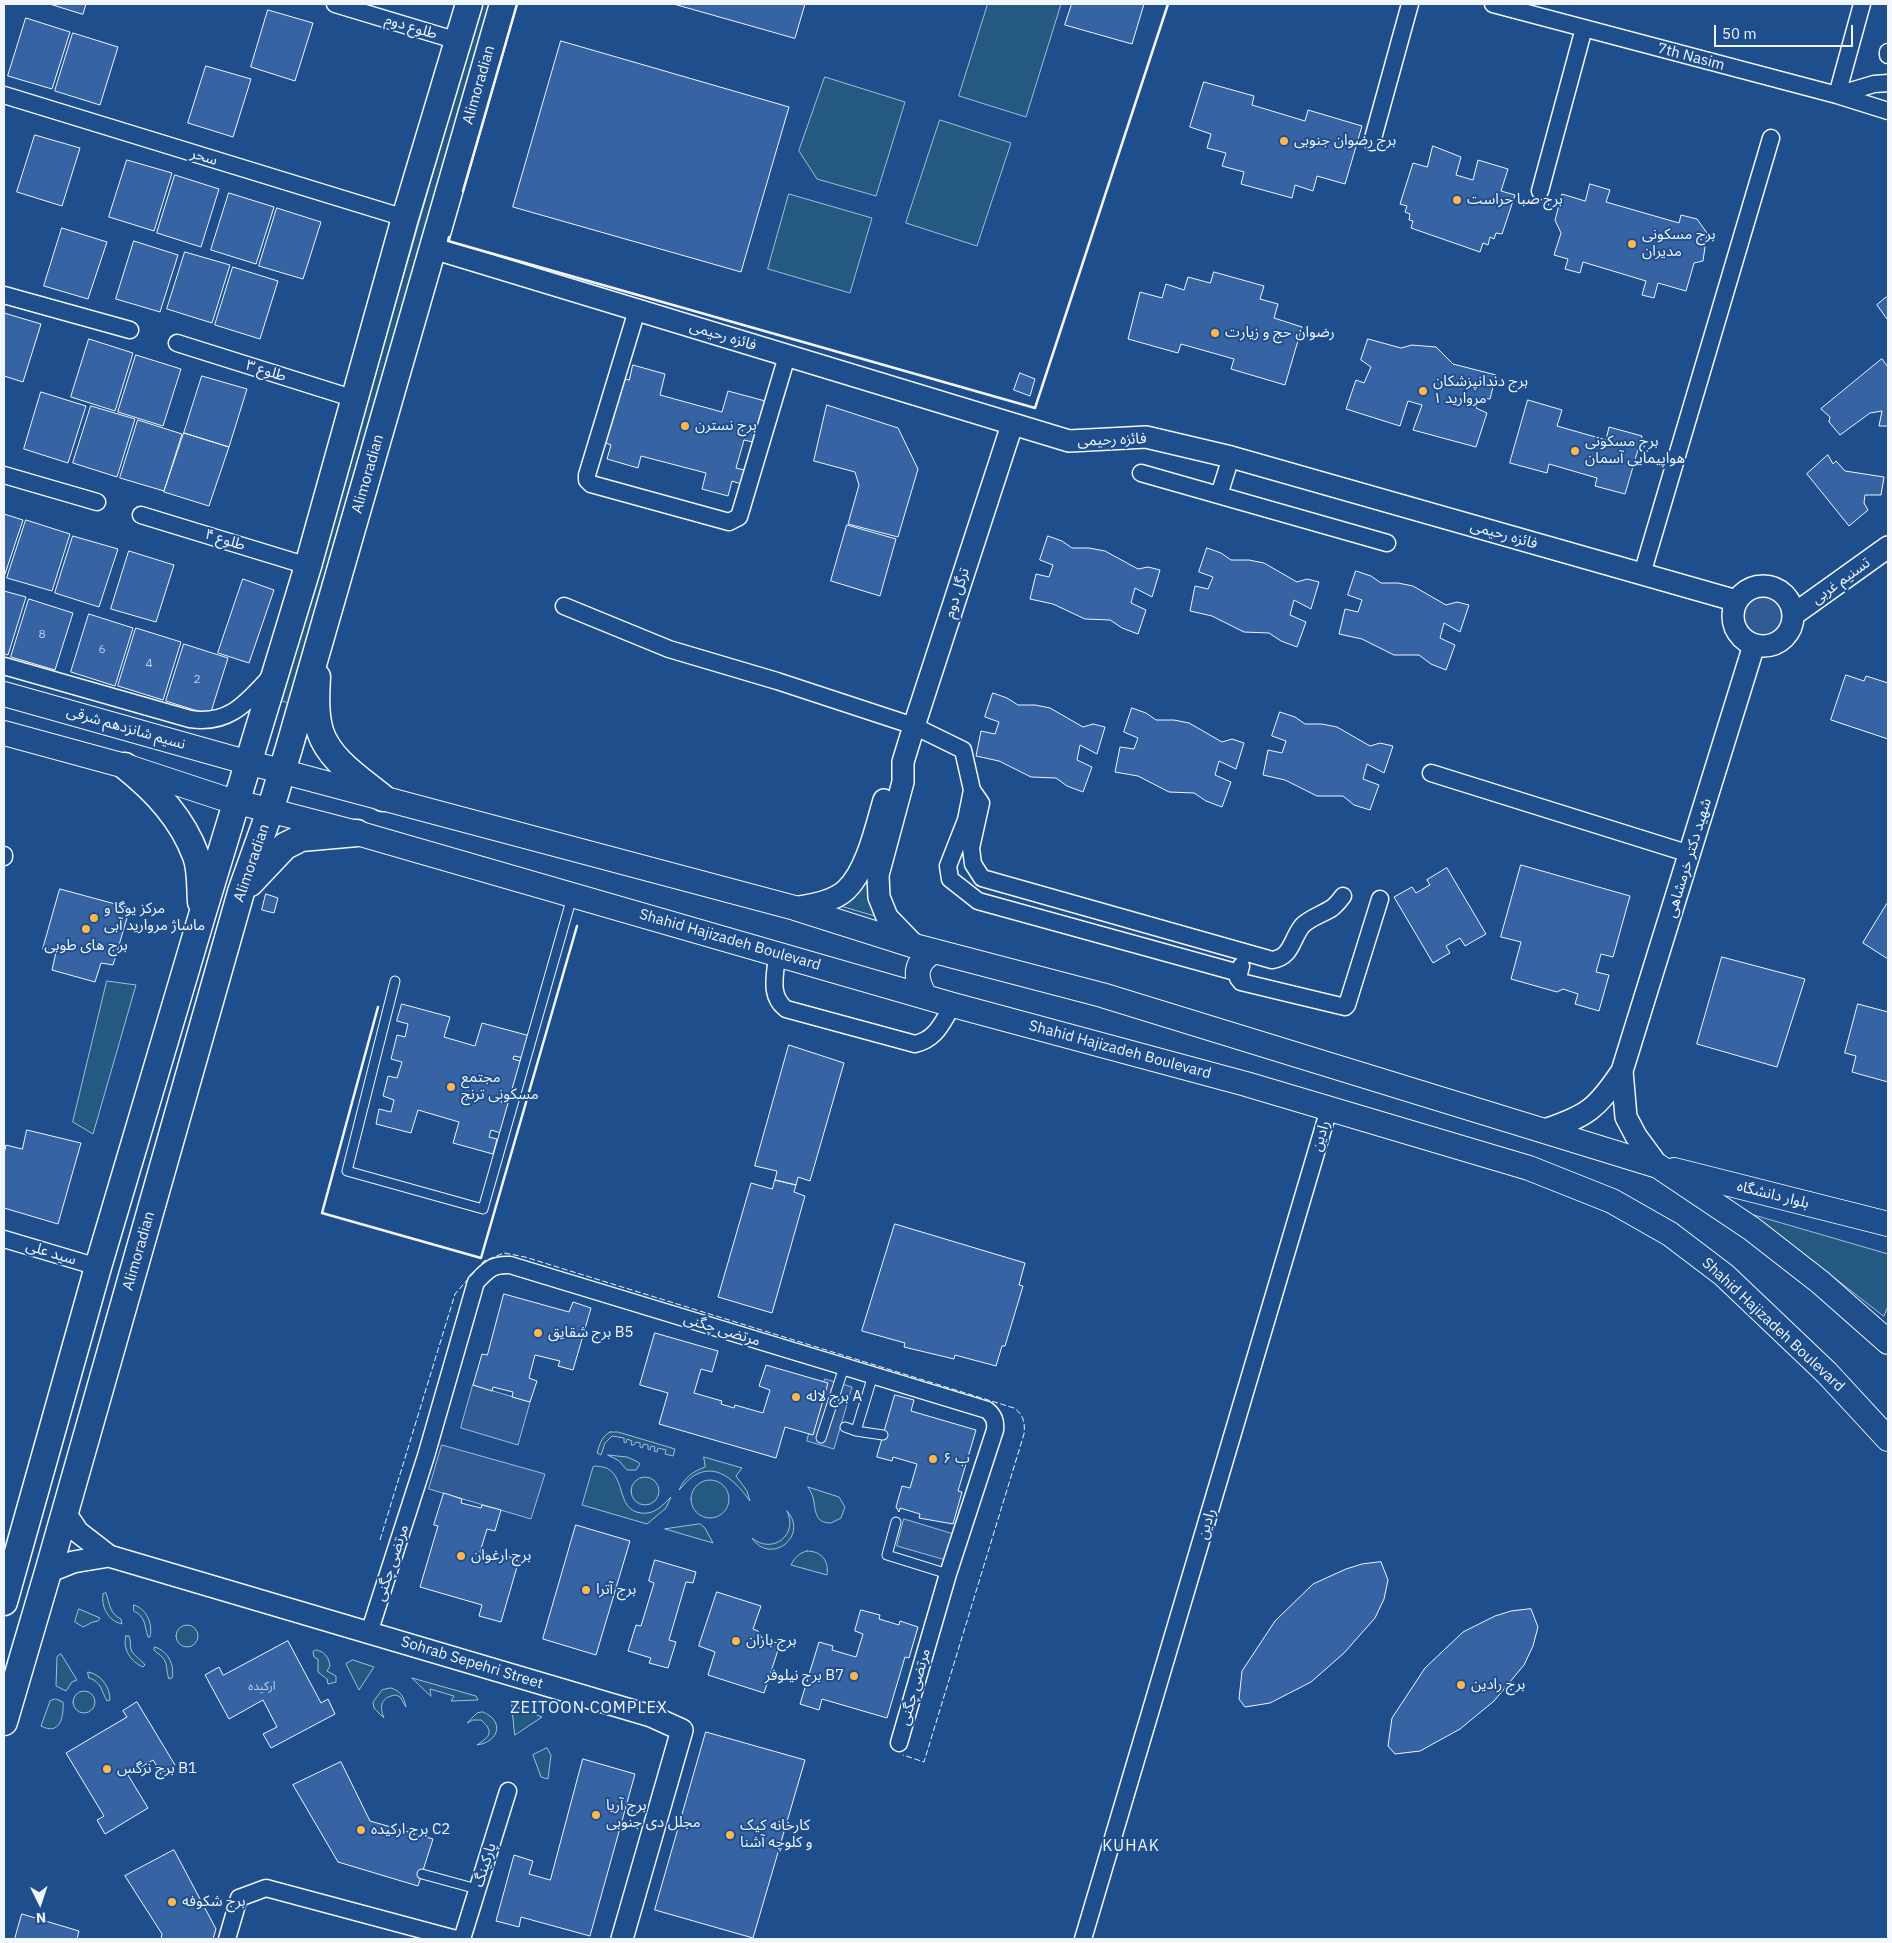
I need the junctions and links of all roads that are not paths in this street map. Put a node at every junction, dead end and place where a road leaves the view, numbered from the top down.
1 (335, 4) edge
2 (468, 4) edge
3 (503, 4) edge
4 (1410, 4) edge
5 (1493, 4) edge
6 (1862, 4) edge
7 (1584, 28) junction
8 (458, 41) junction
9 (1888, 83) edge
10 (4, 95) edge
11 (1837, 96) junction
12 (1888, 111) edge
13 (1771, 138) dead end
14 (1372, 142) dead end
15 (1540, 191) dead end
16 (405, 218) junction
17 (433, 248) junction
18 (4, 295) edge
19 (637, 310) junction
20 (130, 330) dead end
21 (177, 343) dead end
22 (787, 356) junction
23 (355, 399) junction
24 (1012, 424) junction
25 (1230, 457) junction
26 (1141, 473) dead end
27 (4, 475) edge
28 (1219, 495) junction
29 (97, 502) dead end
30 (141, 515) dead end
31 (1387, 542) dead end
32 (1888, 547) edge
33 (308, 566) junction
34 (1642, 574) junction
35 (1737, 601) junction
36 (564, 606) dead end
37 (1793, 615) junction
38 (319, 644) junction
39 (1754, 645) junction
40 (4, 666) edge
41 (275, 672) junction
42 (4, 694) edge
43 (89, 717) junction
44 (914, 726) junction
45 (4, 734) edge
46 (78, 754) junction
47 (249, 761) junction
48 (904, 762) junction
49 (125, 766) junction
50 (282, 771) junction
51 (1431, 773) dead end
52 (972, 790) junction
53 (382, 798) junction
54 (236, 802) junction
55 (270, 811) junction
56 (357, 833) junction
57 (1690, 854) junction
58 (241, 892) junction
59 (573, 894) junction
60 (1343, 896) dead end
61 (1380, 899) dead end
62 (795, 908) junction
63 (203, 912) junction
64 (924, 948) junction
65 (1245, 952) junction
66 (778, 954) junction
67 (1239, 973) junction
68 (395, 982) dead end
69 (925, 996) junction
70 (953, 1005) junction
71 (1622, 1071) junction
72 (1329, 1109) junction
73 (1542, 1131) junction
74 (1658, 1166) junction
75 (1888, 1224) edge
76 (4, 1239) edge
77 (98, 1268) junction
78 (1888, 1342) edge
79 (844, 1366) junction
80 (872, 1375) junction
81 (845, 1427) dead end
82 (856, 1431) junction
83 (883, 1435) dead end
84 (821, 1438) dead end
85 (1888, 1439) edge
86 (65, 1513) junction
87 (896, 1522) dead end
88 (109, 1556) junction
89 (48, 1572) junction
90 (948, 1574) junction
91 (4, 1602) edge
92 (369, 1633) junction
93 (4, 1722) edge
94 (899, 1743) dead end
95 (508, 1791) dead end
96 (422, 1874) dead end
97 (477, 1889) junction
98 (227, 1939) edge
99 (456, 1939) edge
100 (462, 1939) edge
101 (622, 1939) edge
102 (1083, 1939) edge

1 - 8 street, طلوع دوم
2 - 8 main road, Alimoradian
3 - 17 main road, Alimoradian
4 - 14 street
5 - 7 street, 7th Nasim
6 - 11 street
7 - 11 street, 7th Nasim
7 - 15 street
8 - 16 main road, Alimoradian
9 - 11 street
10 - 16 street, سحر
11 - 12 street, 7th Nasim
13 - 34 street
16 - 23 main road, Alimoradian
17 - 19 street, فائزه رحیمی
17 - 38 main road, Alimoradian
18 - 20 street
19 - 22 street, فائزه رحیمی
19 - 22 street
21 - 23 street, طلوع ۳
22 - 24 street, فائزه رحیمی
23 - 33 main road, Alimoradian
24 - 25 street, فائزه رحیمی
24 - 44 street, ترگل دوم
25 - 28 street
25 - 34 street, فائزه رحیمی
26 - 28 street
27 - 29 street
28 - 31 street
30 - 33 street, طلوع ۴
32 - 37 street, تسنیم غربی
33 - 41 main road, Alimoradian
34 - 35 street, فائزه رحیمی
35 - 37 street
35 - 39 street
36 - 44 street
37 - 39 street
38 - 50 main road, Alimoradian
38 - 53 main road
39 - 57 street, شهید دکتر خرمشاهی
40 - 41 street
41 - 47 main road, Alimoradian
42 - 43 main road, نسیم شانزدهم شرقی
43 - 46 main road
43 - 47 main road, نسیم شانزدهم شرقی
44 - 48 street, ترگل دوم
44 - 52 street
45 - 46 main road
46 - 49 main road
47 - 50 main road, نسیم شانزدهم شرقی
47 - 54 main road, Alimoradian
48 - 62 street, ترگل دوم
48 - 64 street, ترگل دوم
49 - 54 main road
49 - 63 main road
50 - 53 main road
50 - 55 main road, Alimoradian
51 - 57 street
52 - 65 street
52 - 67 street
53 - 62 main road
54 - 55 main road, Shahid Hajizadeh Boulevard
54 - 63 main road, Alimoradian
55 - 56 main road, Shahid Hajizadeh Boulevard
55 - 58 main road, Alimoradian
56 - 58 main road
56 - 59 main road, Shahid Hajizadeh Boulevard
57 - 71 street, شهید دکتر خرمشاهی
58 - 86 main road, Alimoradian
59 - 66 main road, Shahid Hajizadeh Boulevard
59 - 68 lane
60 - 65 street
61 - 67 street
62 - 64 main road
63 - 77 main road, Alimoradian
64 - 69 main road
64 - 73 main road
65 - 67 street
66 - 69 main road, Shahid Hajizadeh Boulevard
66 - 70 street
69 - 70 main road, Shahid Hajizadeh Boulevard
70 - 72 main road, Shahid Hajizadeh Boulevard
71 - 73 street, شهید دکتر خرمشاهی
71 - 74 street, شهید دکتر خرمشاهی
72 - 85 main road, Shahid Hajizadeh Boulevard
72 - 102 street, رادین
73 - 74 main road
74 - 75 main road, بلوار دانشگاه
74 - 78 main road
76 - 77 street, سید علی
77 - 91 main road, Alimoradian
79 - 80 street, مرتضی چگنی
79 - 84 lane
79 - 92 street, مرتضی چگنی
80 - 82 lane
80 - 90 street, مرتضی چگنی
81 - 82 lane
82 - 83 lane
86 - 88 street, Sohrab Sepehri Street
86 - 89 main road, Alimoradian
87 - 90 lane
88 - 89 street, Sohrab Sepehri Street
88 - 92 street, Sohrab Sepehri Street
89 - 93 main road, Alimoradian
90 - 94 street, مرتضی چگنی
92 - 101 street, Sohrab Sepehri Street
95 - 97 street, پارکینگ
96 - 97 lane
97 - 100 street, پارکینگ
98 - 99 street

